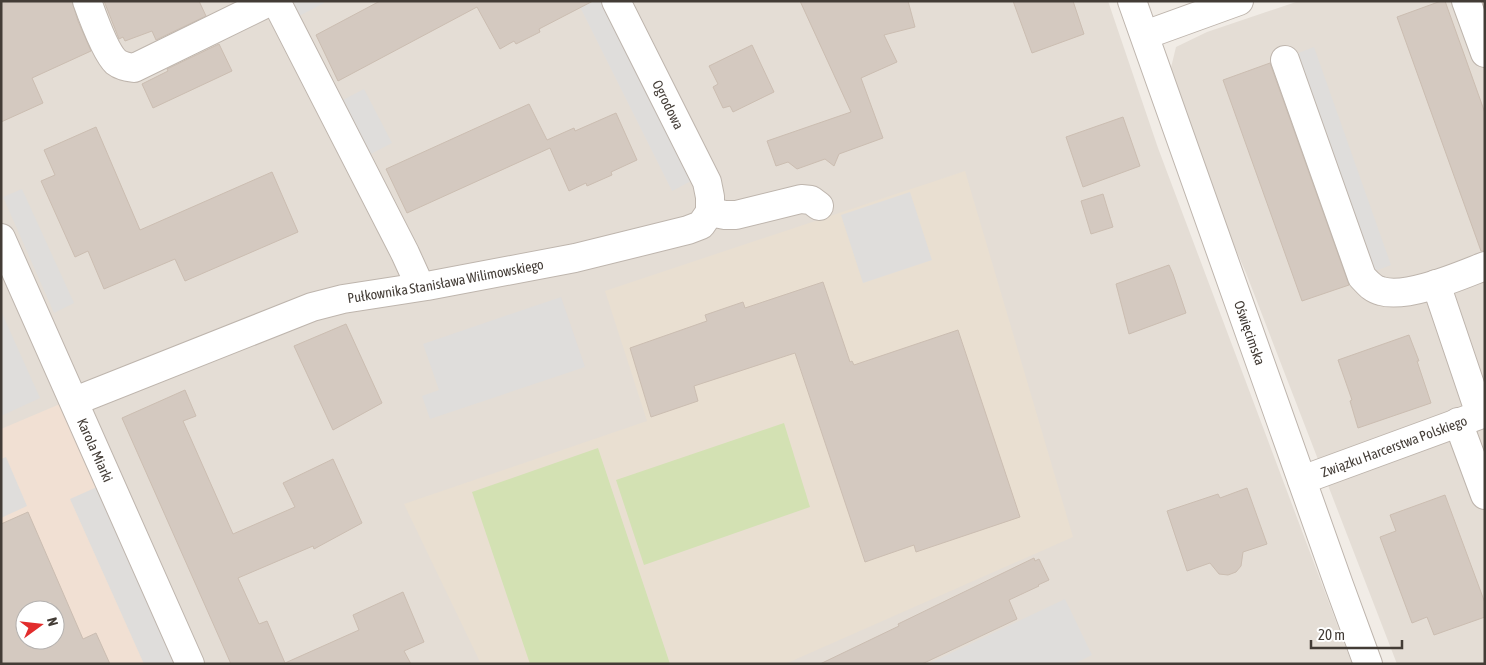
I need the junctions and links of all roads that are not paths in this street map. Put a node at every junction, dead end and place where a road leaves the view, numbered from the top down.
1 (86, 1) edge
2 (271, 1) edge
3 (276, 1) edge
4 (616, 1) edge
5 (1132, 1) edge
6 (1239, 1) edge
7 (1466, 1) edge
8 (1145, 35) junction
9 (1485, 53) edge
10 (1285, 60) dead end
11 (819, 206) dead end
12 (710, 212) junction
13 (1, 238) edge
14 (1485, 266) edge
15 (1436, 284) junction
16 (420, 286) junction
17 (75, 401) junction
18 (1474, 416) edge
19 (1302, 480) junction
20 (1485, 496) edge
21 (190, 664) edge
22 (1368, 664) edge

1 - 2 street
3 - 16 street
4 - 12 street, Ogrodowa
5 - 8 street, Oświęcimska
6 - 8 street
7 - 9 street
8 - 19 street, Oświęcimska
10 - 15 street
11 - 12 street
12 - 16 street, Pułkownika Stanisława Wilimowskiego
13 - 17 street, Karola Miarki
14 - 15 street
15 - 18 street
16 - 17 street, Pułkownika Stanisława Wilimowskiego
17 - 21 street, Karola Miarki
18 - 19 street, Związku Harcerstwa Polskiego
18 - 20 street
19 - 22 street, Oświęcimska

